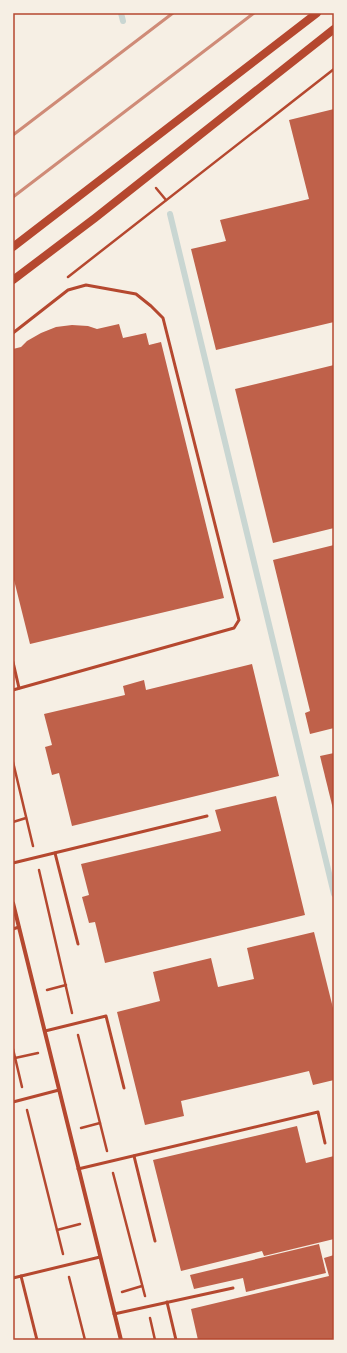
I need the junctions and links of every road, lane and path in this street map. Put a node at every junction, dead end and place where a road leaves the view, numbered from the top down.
1 (317, 13) edge
2 (334, 29) edge
3 (334, 69) edge
4 (13, 247) edge
5 (13, 280) edge
6 (62, 281) dead end
7 (13, 333) edge
8 (13, 662) edge
9 (19, 688) junction
10 (13, 690) edge
11 (13, 762) edge
12 (207, 816) dead end
13 (26, 818) junction
14 (13, 822) edge
15 (55, 853) junction
16 (36, 857) junction
17 (13, 863) edge
18 (13, 903) edge
19 (19, 927) junction
20 (13, 929) edge
21 (78, 944) dead end
22 (66, 985) junction
23 (35, 993) junction
24 (75, 1024) junction
25 (44, 1031) junction
26 (13, 1049) edge
27 (49, 1050) junction
28 (15, 1058) junction
29 (124, 1088) dead end
30 (59, 1090) junction
31 (24, 1099) junction
32 (13, 1102) edge
33 (100, 1123) junction
34 (69, 1132) junction
35 (325, 1143) dead end
36 (134, 1156) junction
37 (110, 1161) junction
38 (78, 1169) junction
39 (91, 1222) junction
40 (57, 1230) junction
41 (155, 1241) dead end
42 (100, 1257) junction
43 (66, 1265) junction
44 (21, 1276) junction
45 (13, 1278) edge
46 (142, 1286) junction
47 (233, 1288) dead end
48 (109, 1296) junction
49 (167, 1302) junction
50 (148, 1307) junction
51 (114, 1314) junction
52 (37, 1340) edge
53 (85, 1340) edge
54 (121, 1340) edge
55 (155, 1340) edge
56 (176, 1340) edge

1 - 4 main road
2 - 5 main road
3 - 6 path
7 - 9 lane
8 - 9 lane
9 - 10 lane
11 - 13 path
12 - 15 lane
13 - 14 path
13 - 16 path
15 - 16 lane
15 - 21 lane
16 - 17 lane
16 - 22 path
18 - 19 street
19 - 20 lane
19 - 23 street
22 - 23 path
22 - 24 path
23 - 25 street
24 - 25 lane
24 - 29 lane
24 - 33 path
25 - 27 street
26 - 28 path
27 - 28 path
27 - 30 street
28 - 31 path
30 - 31 lane
30 - 34 street
31 - 32 lane
31 - 40 path
33 - 34 path
33 - 37 path
34 - 38 street
35 - 36 lane
36 - 37 lane
36 - 41 lane
37 - 38 lane
37 - 46 path
38 - 39 street
39 - 40 path
39 - 42 street
40 - 43 path
42 - 43 lane
42 - 48 street
43 - 44 lane
43 - 53 path
44 - 45 lane
44 - 52 lane
46 - 48 path
46 - 50 path
47 - 49 lane
48 - 51 street
49 - 50 lane
49 - 56 lane
50 - 51 lane
50 - 55 path
51 - 54 street

